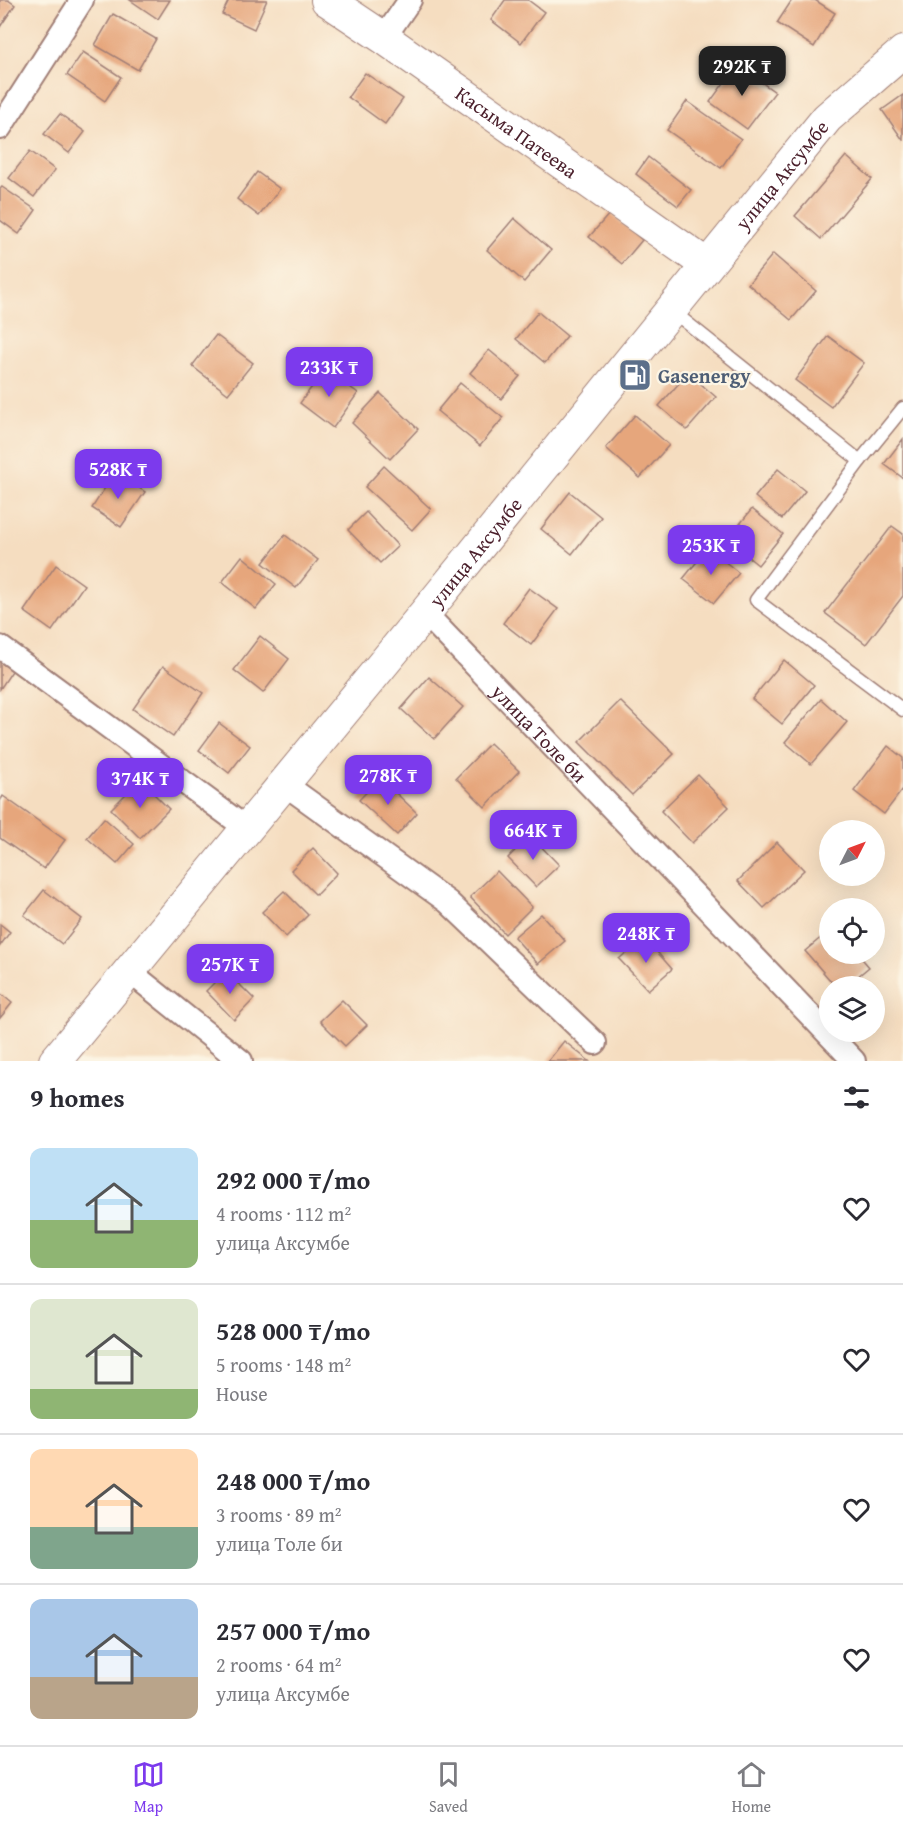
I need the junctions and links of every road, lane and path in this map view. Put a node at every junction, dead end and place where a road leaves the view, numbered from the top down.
1 (82, 0) edge
2 (327, 0) edge
3 (410, 0) edge
4 (384, 38) junction
5 (903, 52) edge
6 (0, 128) edge
7 (706, 265) junction
8 (670, 309) junction
9 (903, 408) edge
10 (860, 461) junction
11 (425, 613) junction
12 (0, 647) edge
13 (903, 710) edge
14 (284, 783) junction
15 (246, 828) junction
16 (129, 970) junction
17 (595, 1043) dead end
18 (840, 1056) edge
19 (55, 1061) edge
20 (242, 1061) edge

1 - 6 street
2 - 4 main road, Касыма Патеева
3 - 4 street
4 - 7 main road, Касыма Патеева
5 - 7 main road, улица Аксумбе
7 - 8 main road, улица Аксумбе
8 - 10 lane
8 - 11 main road, улица Аксумбе
9 - 10 lane
10 - 13 lane
11 - 14 main road, улица Аксумбе
11 - 18 street, улица Толе би
12 - 15 street
14 - 15 main road, улица Аксумбе
14 - 17 street
15 - 16 main road, улица Аксумбе
16 - 19 main road, улица Аксумбе
16 - 20 street

